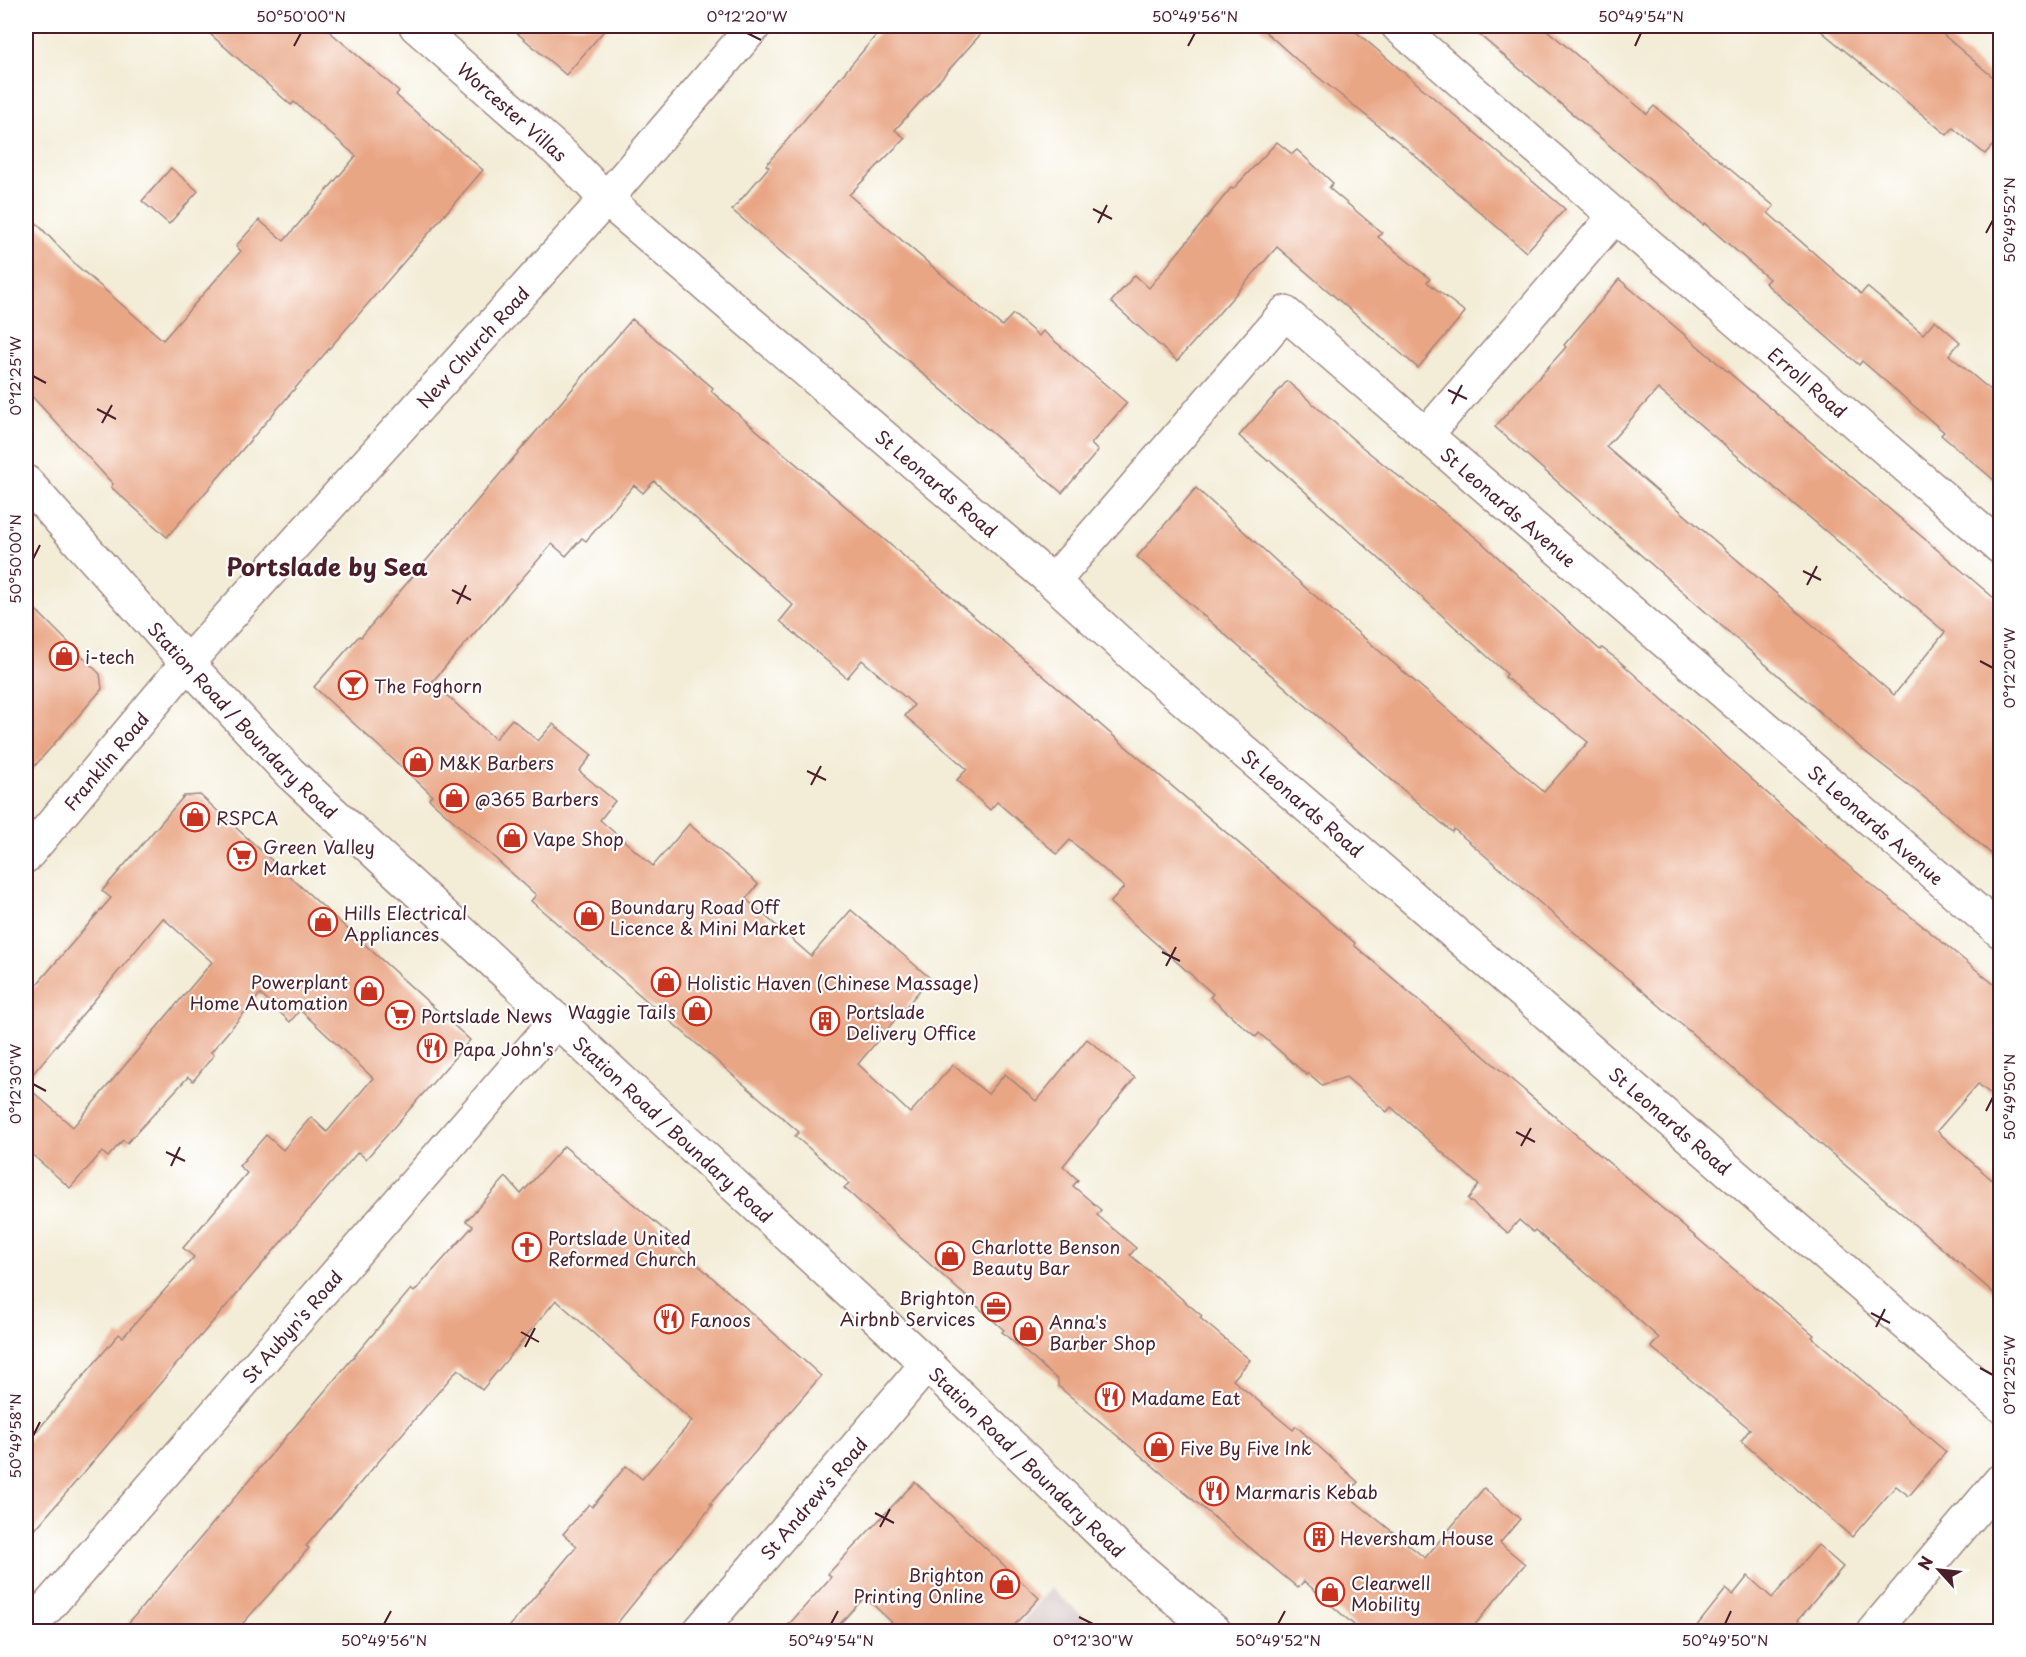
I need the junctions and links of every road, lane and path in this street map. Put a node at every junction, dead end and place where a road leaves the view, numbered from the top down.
1 (416, 26) edge
2 (754, 26) edge
3 (1398, 26) edge
4 (606, 199) junction
5 (1615, 216) junction
6 (1426, 435) junction
7 (26, 482) edge
8 (2001, 547) edge
9 (1053, 582) junction
10 (187, 663) junction
11 (26, 856) edge
12 (2001, 931) edge
13 (557, 1020) junction
14 (927, 1364) junction
15 (2001, 1405) edge
16 (2001, 1481) edge
17 (26, 1632) edge
18 (699, 1632) edge
19 (1215, 1632) edge
20 (1873, 1632) edge

1 - 4 street, Worcester Villas
2 - 4 street, New Church Road
3 - 5 street, Erroll Road
4 - 9 street, St Leonards Road
4 - 10 street, New Church Road
5 - 6 street
5 - 8 street, Erroll Road
6 - 9 street, St Leonards Avenue
6 - 12 street, St Leonards Avenue
7 - 10 street, Station Road / Boundary Road
9 - 15 street, St Leonards Road
10 - 11 street, Franklin Road
10 - 13 street, Station Road / Boundary Road
13 - 14 street, Station Road / Boundary Road
13 - 17 street, St Aubyn's Road
14 - 18 street, St Andrew's Road
14 - 19 street, Station Road / Boundary Road
16 - 20 street

